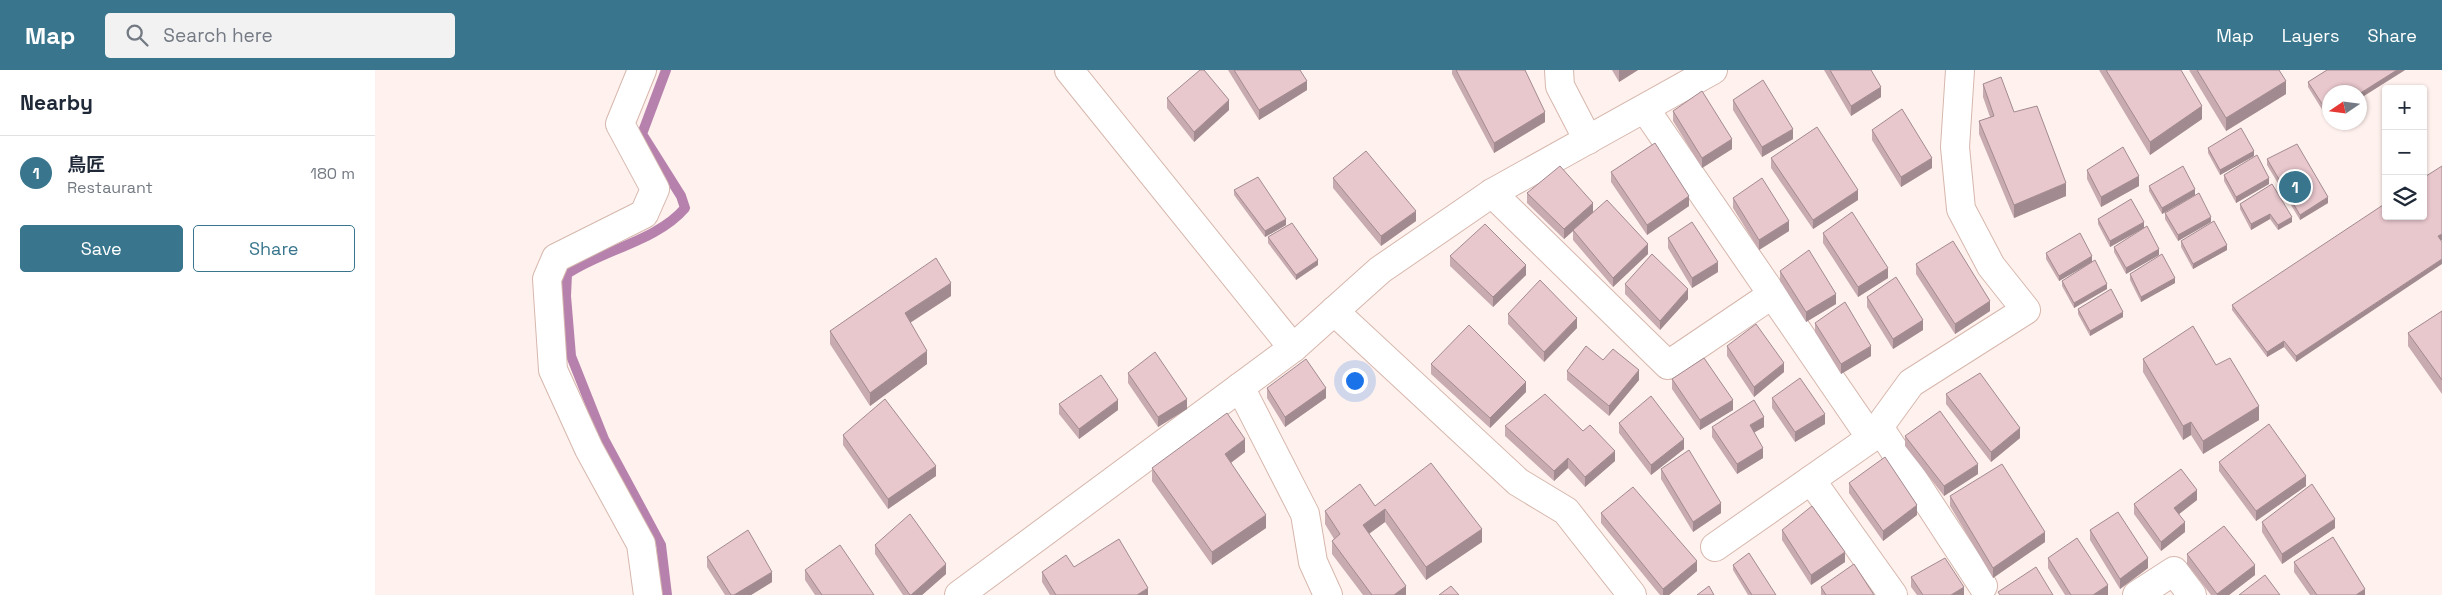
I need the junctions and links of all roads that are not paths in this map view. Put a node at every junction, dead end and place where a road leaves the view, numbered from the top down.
1 (642, 70) edge
2 (1069, 70) edge
3 (1559, 70) edge
4 (1713, 70) edge
5 (1960, 70) edge
6 (1645, 109) junction
7 (1588, 140) junction
8 (1492, 193) junction
9 (1773, 294) junction
10 (1334, 311) junction
11 (1293, 348) junction
12 (1240, 387) junction
13 (1875, 432) junction
14 (1811, 480) junction
15 (1715, 547) dead end
16 (1983, 586) dead end
17 (647, 595) edge
18 (959, 595) edge
19 (1328, 595) edge
20 (1633, 595) edge
21 (1893, 595) edge
22 (2137, 595) edge
23 (2192, 595) edge

1 - 17 street
2 - 11 street
3 - 7 street
4 - 6 street
5 - 13 street
6 - 7 street
6 - 9 street
7 - 8 street
8 - 9 street
8 - 10 street
9 - 13 street
10 - 11 street
10 - 20 street
11 - 12 street
12 - 18 street
12 - 19 street
13 - 14 street
13 - 16 street
14 - 15 street
14 - 21 street
22 - 23 street

